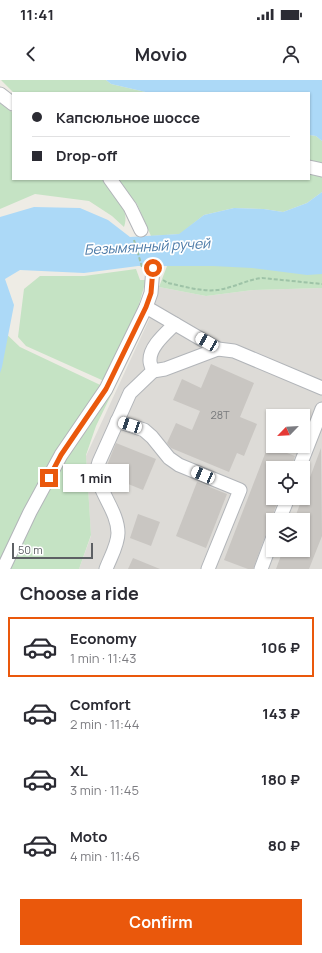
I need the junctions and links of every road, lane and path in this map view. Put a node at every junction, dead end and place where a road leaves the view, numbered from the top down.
1 (310, 167) edge
2 (322, 170) edge
3 (111, 180) edge
4 (137, 233) joint
5 (150, 271) junction
6 (322, 284) edge
7 (146, 307) junction
8 (175, 324) junction
9 (218, 349) junction
10 (153, 370) junction
11 (322, 388) edge
12 (322, 409) edge
13 (118, 421) junction
14 (302, 461) edge
15 (266, 556) edge
16 (3, 569) edge
17 (106, 569) edge
18 (208, 569) edge
19 (261, 569) edge

1 - 2 street
3 - 4 street
4 - 5 path
5 - 6 path
5 - 7 street
7 - 8 street
7 - 16 street
8 - 9 street
8 - 10 street
9 - 10 street
9 - 11 street
10 - 13 street
12 - 14 street
13 - 17 street
13 - 18 street
15 - 19 street

